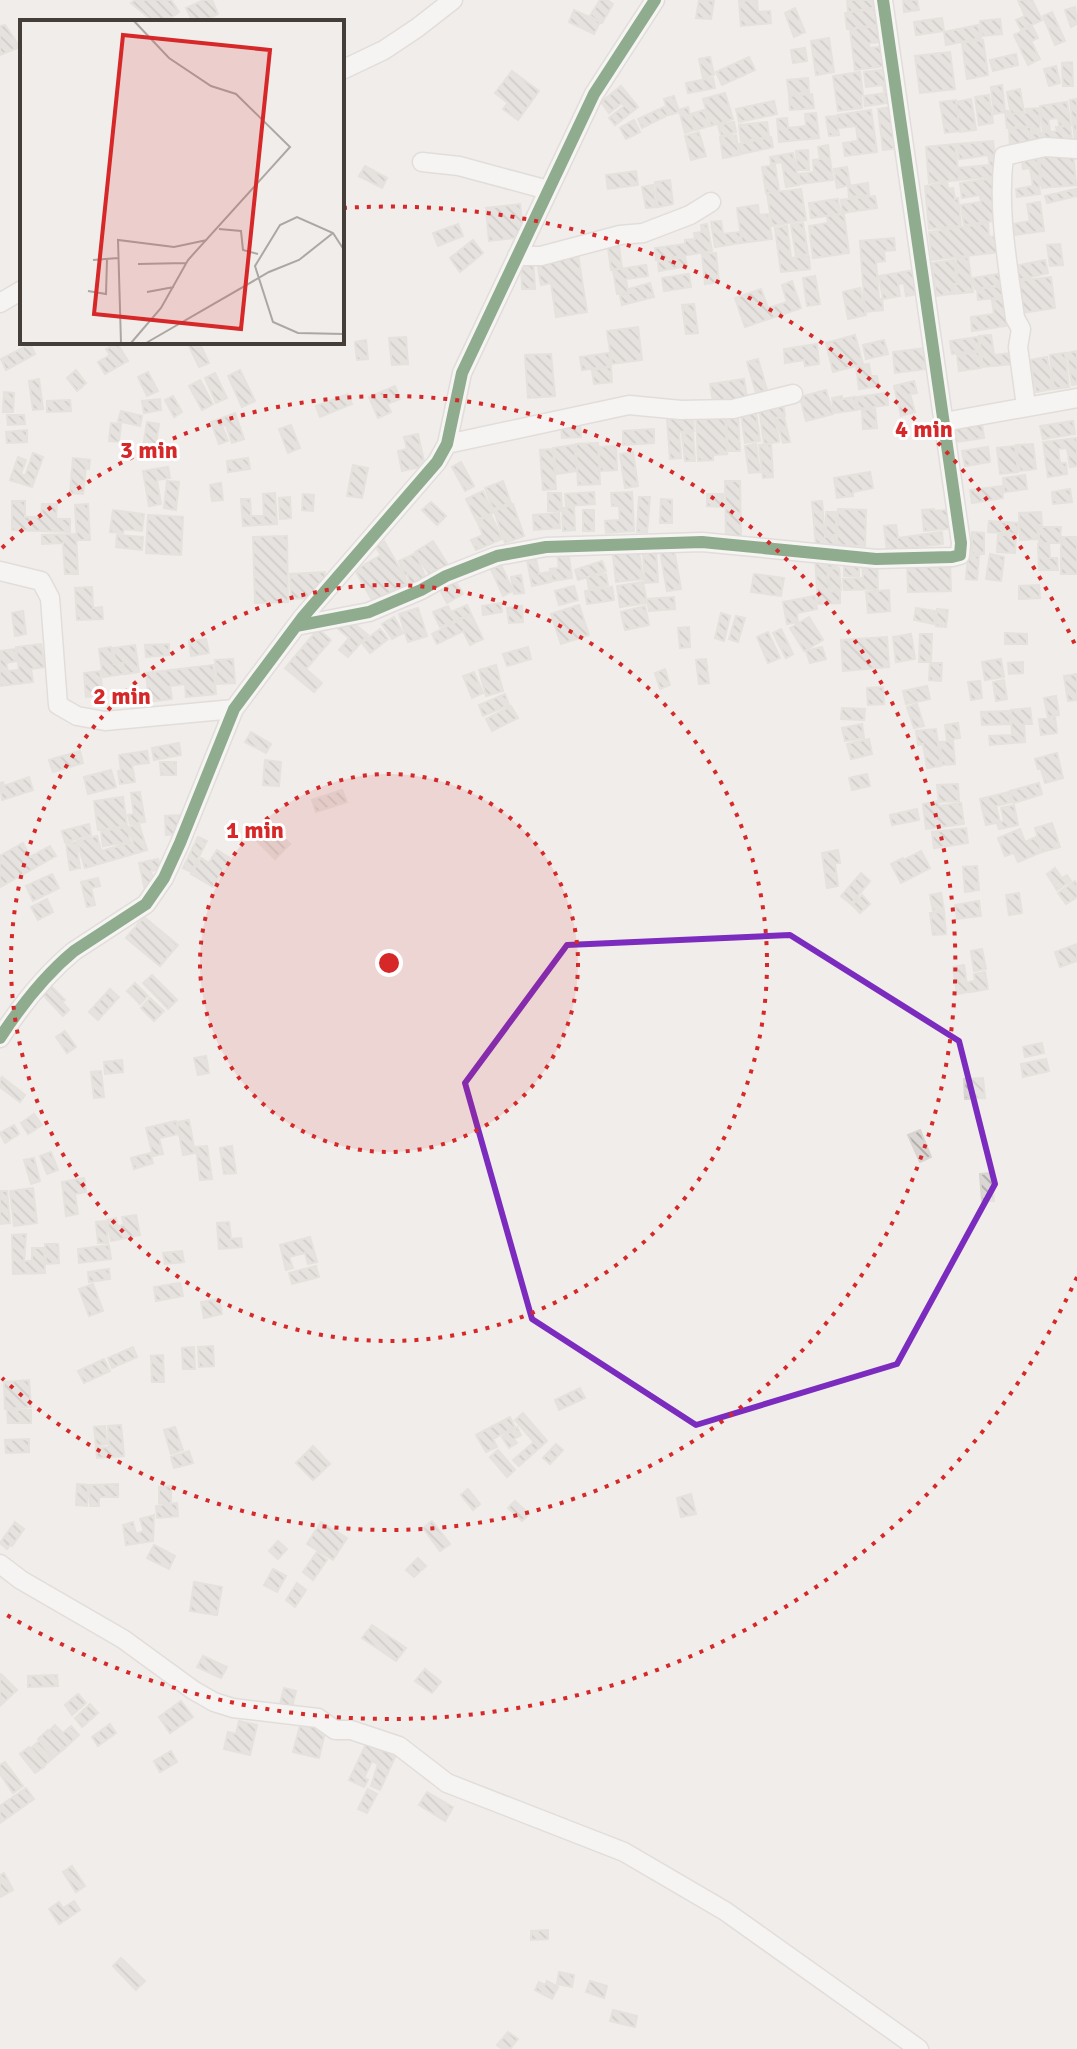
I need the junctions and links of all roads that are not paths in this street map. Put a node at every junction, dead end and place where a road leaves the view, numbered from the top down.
1 (453, 0) edge
2 (655, 0) edge
3 (883, 0) edge
4 (344, 69) edge
5 (1077, 149) edge
6 (422, 162) dead end
7 (548, 190) junction
8 (711, 202) dead end
9 (517, 256) junction
10 (20, 291) edge
11 (0, 303) edge
12 (793, 394) dead end
13 (1077, 398) edge
14 (1026, 406) junction
15 (944, 422) junction
16 (447, 444) junction
17 (0, 571) edge
18 (296, 626) junction
19 (234, 709) junction
20 (0, 1038) edge
21 (0, 1564) edge
22 (919, 2049) edge

1 - 4 street
2 - 7 street
3 - 15 street
5 - 14 street
6 - 7 street
7 - 9 street
8 - 9 street
9 - 16 street
10 - 11 street
12 - 16 street
13 - 14 street
14 - 15 street
15 - 18 street
16 - 18 street
17 - 19 street
18 - 19 street
19 - 20 street
21 - 22 street

